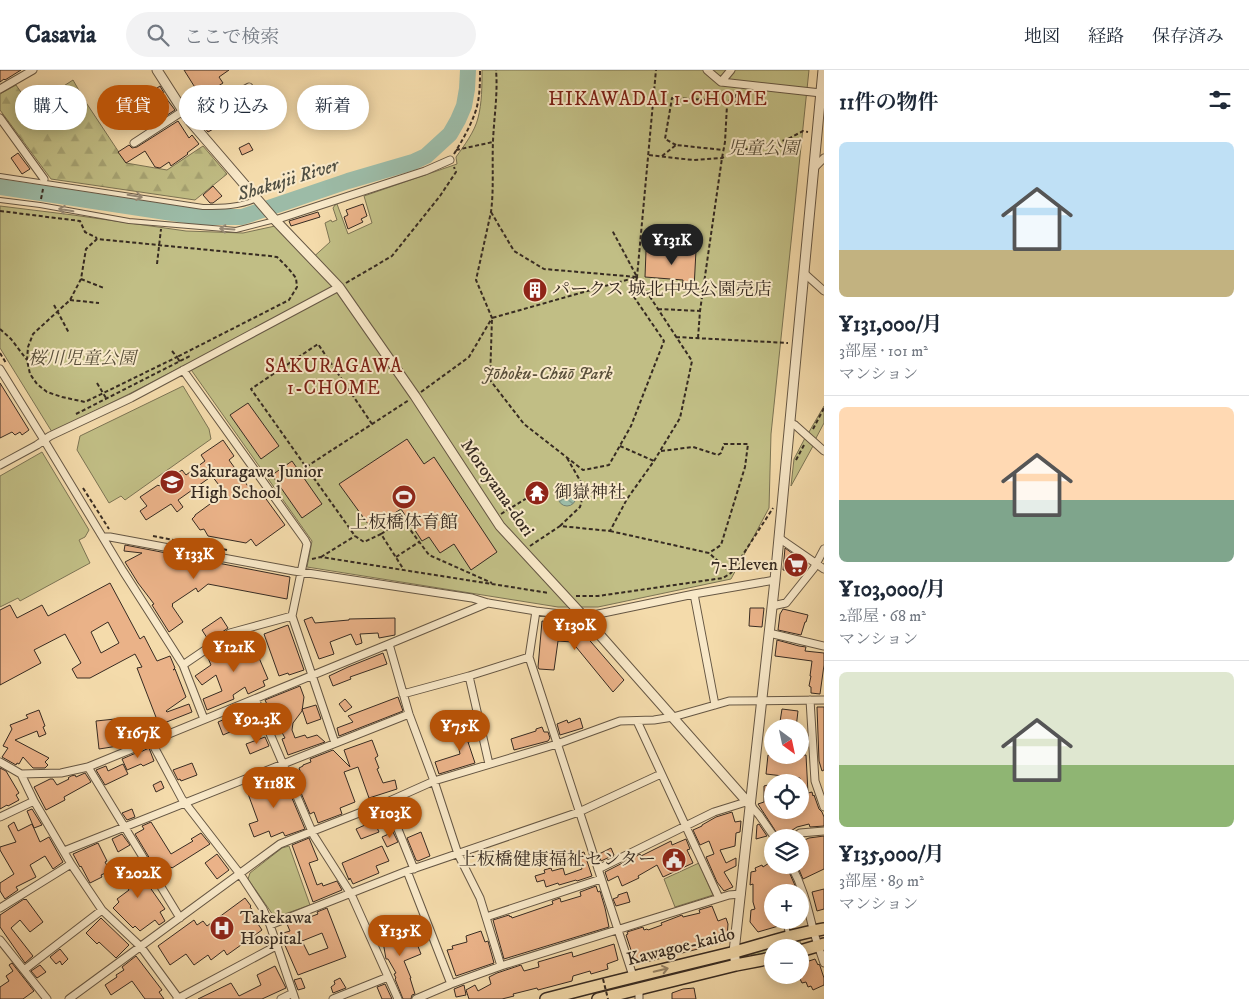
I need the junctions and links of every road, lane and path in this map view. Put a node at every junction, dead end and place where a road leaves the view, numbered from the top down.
1 (33, 70) edge
2 (157, 70) edge
3 (480, 70) edge
4 (496, 70) edge
5 (656, 70) edge
6 (707, 70) edge
7 (731, 70) edge
8 (823, 70) edge
9 (721, 82) junction
10 (739, 84) junction
11 (0, 89) edge
12 (821, 93) junction
13 (735, 101) junction
14 (179, 104) edge
15 (179, 113) edge
16 (0, 118) edge
17 (198, 130) edge
18 (812, 133) dead end
19 (493, 142) junction
20 (134, 143) dead end
21 (676, 145) junction
22 (456, 150) junction
23 (723, 150) junction
24 (649, 155) junction
25 (662, 156) junction
26 (722, 158) junction
27 (824, 158) edge
28 (450, 160) junction
29 (814, 168) junction
30 (0, 176) edge
31 (44, 182) junction
32 (257, 199) junction
33 (0, 200) edge
34 (40, 204) junction
35 (0, 212) edge
36 (491, 212) junction
37 (275, 220) junction
38 (161, 225) dead end
39 (612, 230) dead end
40 (97, 238) junction
41 (159, 246) junction
42 (157, 264) dead end
43 (804, 273) junction
44 (637, 278) junction
45 (81, 279) junction
46 (339, 287) junction
47 (104, 288) dead end
48 (824, 291) edge
49 (70, 300) junction
50 (99, 303) dead end
51 (54, 305) dead end
52 (658, 309) junction
53 (700, 311) junction
54 (58, 312) junction
55 (492, 318) junction
56 (0, 329) edge
57 (69, 333) dead end
58 (676, 337) junction
59 (698, 338) junction
60 (791, 343) dead end
61 (172, 351) dead end
62 (0, 353) edge
63 (196, 354) dead end
64 (177, 357) junction
65 (27, 360) junction
66 (180, 362) junction
67 (0, 369) edge
68 (10, 370) dead end
69 (183, 370) junction
70 (97, 383) dead end
71 (103, 393) junction
72 (415, 396) junction
73 (106, 399) junction
74 (72, 416) dead end
75 (790, 423) junction
76 (372, 424) junction
77 (44, 440) junction
78 (620, 446) junction
79 (660, 451) junction
80 (824, 451) edge
81 (566, 456) junction
82 (654, 461) junction
83 (0, 465) edge
84 (306, 467) junction
85 (80, 482) dead end
86 (527, 498) dead end
87 (774, 506) dead end
88 (495, 518) junction
89 (560, 526) junction
90 (109, 529) dead end
91 (610, 531) junction
92 (381, 534) junction
93 (146, 535) dead end
94 (354, 536) junction
95 (103, 537) junction
96 (779, 538) junction
97 (419, 542) junction
98 (824, 549) edge
99 (228, 550) dead end
100 (522, 551) junction
101 (709, 553) junction
102 (321, 557) junction
103 (396, 557) junction
104 (302, 562) junction
105 (816, 564) junction
106 (824, 569) edge
107 (404, 570) junction
108 (301, 572) junction
109 (731, 573) junction
110 (775, 580) junction
111 (495, 584) junction
112 (694, 594) junction
113 (563, 595) junction
114 (488, 603) junction
115 (772, 606) junction
116 (536, 611) junction
117 (292, 616) junction
118 (584, 617) junction
119 (769, 633) junction
120 (389, 644) junction
121 (824, 646) edge
122 (529, 657) junction
123 (183, 664) junction
124 (312, 675) junction
125 (469, 676) junction
126 (403, 694) junction
127 (255, 699) junction
128 (762, 700) junction
129 (810, 700) junction
130 (824, 700) edge
131 (715, 705) junction
132 (408, 714) junction
133 (672, 717) junction
134 (204, 720) junction
135 (637, 721) junction
136 (150, 741) junction
137 (335, 743) junction
138 (557, 744) junction
139 (0, 762) edge
140 (283, 764) junction
141 (490, 764) junction
142 (88, 767) junction
143 (21, 774) junction
144 (661, 774) junction
145 (434, 781) junction
146 (34, 801) junction
147 (387, 802) junction
148 (184, 803) junction
149 (748, 804) junction
150 (824, 807) edge
151 (579, 812) junction
152 (0, 818) edge
153 (685, 826) junction
154 (124, 827) junction
155 (769, 829) edge
156 (312, 831) junction
157 (824, 831) edge
158 (809, 832) edge
159 (64, 851) junction
160 (458, 854) junction
161 (71, 864) junction
162 (598, 869) junction
163 (411, 870) junction
164 (240, 874) junction
165 (796, 874) edge
166 (601, 879) junction
167 (351, 894) junction
168 (741, 894) junction
169 (719, 898) junction
170 (0, 908) edge
171 (102, 910) junction
172 (486, 917) junction
173 (180, 918) junction
174 (270, 925) junction
175 (787, 929) edge
176 (618, 930) junction
177 (819, 930) edge
178 (789, 936) junction
179 (0, 940) edge
180 (278, 945) junction
181 (821, 945) edge
182 (140, 947) junction
183 (734, 952) junction
184 (764, 959) edge
185 (824, 963) edge
186 (736, 964) junction
187 (501, 966) junction
188 (24, 970) junction
189 (633, 976) junction
190 (388, 977) junction
191 (603, 979) dead end
192 (451, 984) junction
193 (639, 994) edge
194 (294, 996) edge
195 (47, 999) edge
196 (69, 999) edge
197 (178, 999) edge
198 (280, 999) edge
199 (333, 999) edge
200 (398, 999) edge
201 (416, 999) edge
202 (546, 999) edge
203 (598, 999) edge
204 (608, 999) edge

1 - 11 street
2 - 14 street, Moroyama-dori
3 - 22 path
4 - 19 path
5 - 24 path
6 - 9 street
7 - 9 street
8 - 12 street
9 - 10 street
10 - 12 street
10 - 13 path
12 - 29 street
13 - 21 path
13 - 23 path
15 - 20 street
16 - 31 street
17 - 32 street, Moroyama-dori
18 - 26 path
19 - 22 path
19 - 36 path
21 - 23 path
21 - 25 path
22 - 28 path
23 - 26 path
24 - 25 path
24 - 44 path
25 - 26 path
26 - 53 path
27 - 29 street
28 - 37 street
28 - 46 path
29 - 43 street
30 - 31 lane
31 -> 32 lane
31 - 34 path
32 - 37 street, Moroyama-dori
33 - 34 lane
37 -> 34 lane
35 - 40 path
36 - 44 path
36 - 55 path
37 - 46 street, Moroyama-dori
38 - 41 path
39 - 44 path
40 - 41 path
40 - 45 path
41 - 42 path
41 - 64 path
43 - 48 street
43 - 75 street
44 - 52 path
44 - 55 path
44 - 78 path
45 - 47 path
45 - 49 path
46 - 69 street
46 - 72 street, Moroyama-dori
49 - 50 path
49 - 54 path
51 - 54 path
52 - 53 path
52 - 58 path
53 - 59 path
54 - 57 path
54 - 65 path
55 - 72 path
55 - 81 path
56 - 65 path
58 - 59 path
58 - 79 path
59 - 60 path
61 - 64 path
62 - 68 path
63 - 66 path
64 - 66 path
64 - 71 path
65 - 71 path
66 - 73 path
67 - 77 street
69 - 77 street
69 - 104 street
70 - 71 path
71 - 73 path
72 - 76 path
72 - 88 street, Moroyama-dori
73 - 74 path
75 - 80 street
75 - 96 street
76 - 84 path
76 - 84 path
77 - 83 street
77 - 95 street
78 - 81 path
78 - 82 path
79 - 82 path
79 - 101 path
81 - 89 path
82 - 91 path
84 - 94 path
85 - 90 path
86 - 88 path
87 - 109 path
88 - 100 street, Moroyama-dori
89 - 91 path
89 - 100 path
91 - 101 path
92 - 94 path
92 - 97 path
92 - 103 path
93 - 99 path
94 - 102 path
95 - 108 street
95 - 123 street
96 - 105 street
96 - 110 street
97 - 103 path
97 - 111 path
98 - 105 street
100 - 113 street, Moroyama-dori
101 - 109 path
102 - 104 path
102 - 107 path
103 - 107 path
104 - 108 street
105 - 106 street
105 - 115 street
107 - 111 path
108 - 114 street
108 - 117 street
109 - 113 path
110 - 112 street
110 - 115 street
111 - 113 path
112 - 118 street
112 - 131 street
113 - 118 street, Moroyama-dori
114 - 116 street
114 - 120 street
115 - 119 street
116 - 118 street
116 - 122 street
117 - 123 street
117 - 124 street
118 - 133 street, Moroyama-dori
119 - 121 street
119 - 128 street
120 - 124 street
120 - 126 street
122 - 125 street
122 - 138 street
123 - 134 street
124 - 127 street
124 - 137 street
125 - 126 street
125 - 141 street
126 - 132 street
127 - 134 street
127 - 140 street
128 - 129 street
128 - 131 street
128 - 149 street
129 - 130 street
129 - 150 street
131 - 133 street
132 - 137 street
132 - 145 street
133 - 135 street
133 - 149 street, Moroyama-dori
134 - 136 street
135 - 138 street
135 - 144 street
136 - 142 street
136 - 148 street
137 - 140 street
138 - 141 street
138 - 151 street
139 - 143 street
140 - 148 street
140 - 156 street
141 - 145 street
142 - 143 street
142 - 154 street
143 - 146 street
144 - 151 street
144 - 153 street
145 - 147 street
145 - 160 street
146 - 152 street
146 - 159 street
147 - 156 street
147 - 163 street
148 - 154 street
148 - 164 street
149 - 153 street
149 - 155 street
149 - 168 street
151 - 160 street
151 - 162 street
153 - 162 street
153 - 169 street
154 - 159 street
154 - 173 street
156 - 164 street
156 - 167 street
157 - 158 street
159 - 161 street
160 - 163 street
160 - 172 street
161 - 170 street
161 - 171 street
162 - 166 street
163 - 167 street
163 - 192 street
164 - 173 street
164 - 174 street
165 - 177 street
166 - 172 street
166 - 176 street
167 - 174 street
167 - 190 street
168 - 169 street
168 - 183 street
169 - 176 street
171 - 182 street
171 - 188 street
172 - 187 street
173 - 182 street
174 - 180 street
175 - 178 lane
176 - 187 street
176 - 189 street
177 - 178 highway, Kawagoe-kaido
177 - 181 street
178 - 183 highway, Kawagoe-kaido
179 - 188 street
180 - 194 street
180 - 197 street
181 - 185 street
182 - 196 street
182 - 197 street
183 - 186 street
189 -> 183 highway, Kawagoe-kaido
184 - 186 highway, Kawagoe-kaido
186 - 193 highway, Kawagoe-kaido
187 - 192 street
188 - 195 street
189 - 202 highway, Kawagoe-kaido
190 - 199 street
190 - 200 street
191 - 204 path, bridge
192 - 201 street
193 - 203 highway, Kawagoe-kaido
194 - 198 street

